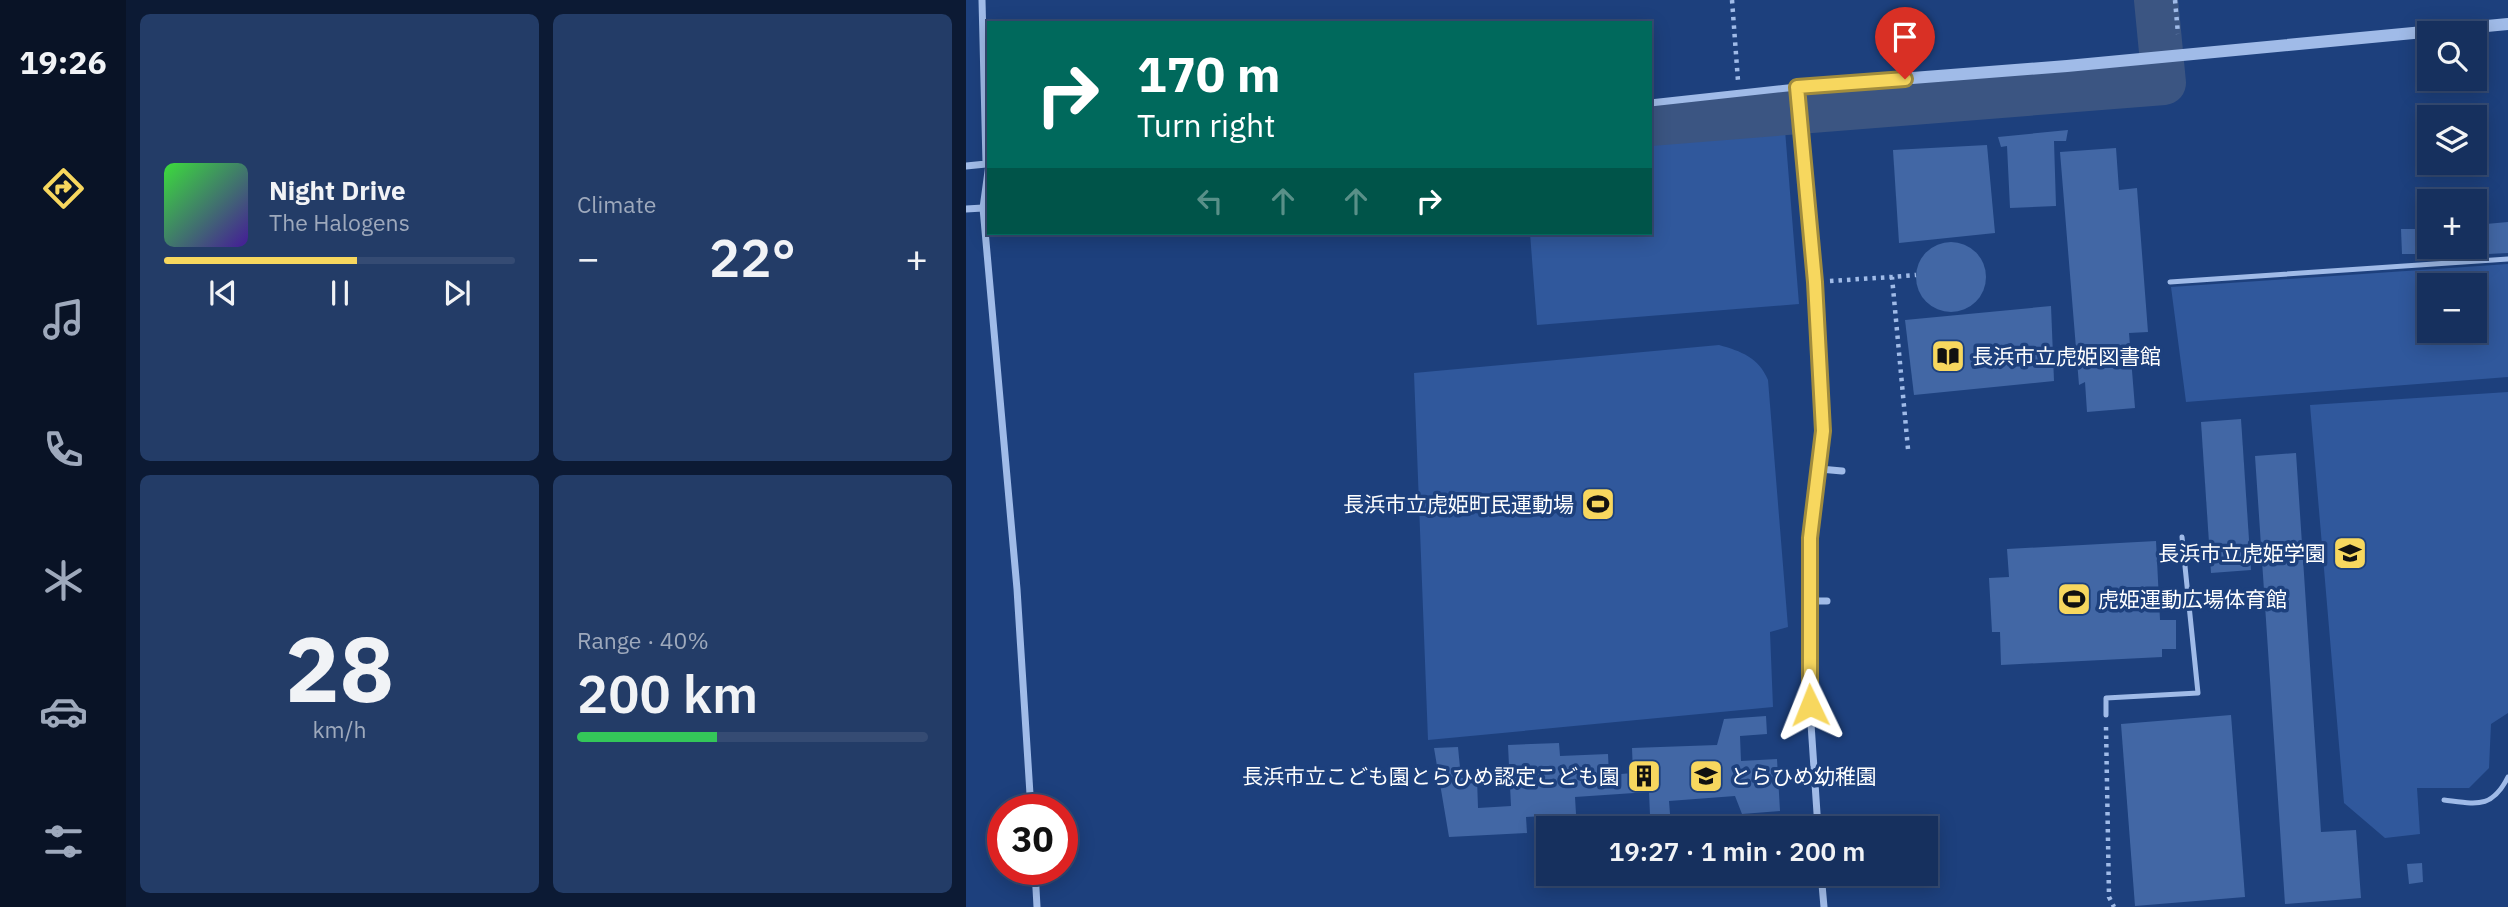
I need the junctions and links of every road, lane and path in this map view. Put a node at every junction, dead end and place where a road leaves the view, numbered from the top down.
1 (982, 0) edge
2 (1732, 0) edge
3 (2175, 0) edge
4 (2508, 24) edge
5 (2178, 34) dead end
6 (1739, 93) junction
7 (1798, 94) junction
8 (1652, 103) edge
9 (987, 137) edge
10 (987, 164) edge
11 (966, 166) edge
12 (987, 173) edge
13 (983, 208) junction
14 (966, 209) edge
15 (2508, 259) edge
16 (1916, 275) dead end
17 (1892, 277) junction
18 (1815, 282) junction
19 (2170, 282) dead end
20 (1908, 449) dead end
21 (1820, 469) junction
22 (1842, 471) dead end
23 (2182, 537) dead end
24 (1810, 601) junction
25 (1827, 601) dead end
26 (2106, 715) joint
27 (2508, 777) edge
28 (1030, 794) edge
29 (2444, 800) dead end
30 (1817, 816) edge
31 (1036, 885) edge
32 (1822, 886) edge
33 (1037, 907) edge
34 (1824, 907) edge
35 (2113, 907) edge

1 - 9 street
2 - 6 path
3 - 5 path
4 - 7 street
6 - 7 street
6 - 8 street
7 - 18 street
10 - 11 street
12 - 13 street
13 - 14 street
13 - 28 street
15 - 19 lane
16 - 17 path
17 - 18 path
17 - 20 path
18 - 21 street
21 - 22 street
21 - 24 street
23 - 26 lane
24 - 25 street
24 - 30 street
26 - 35 path
27 - 29 lane
31 - 33 street
32 - 34 street

